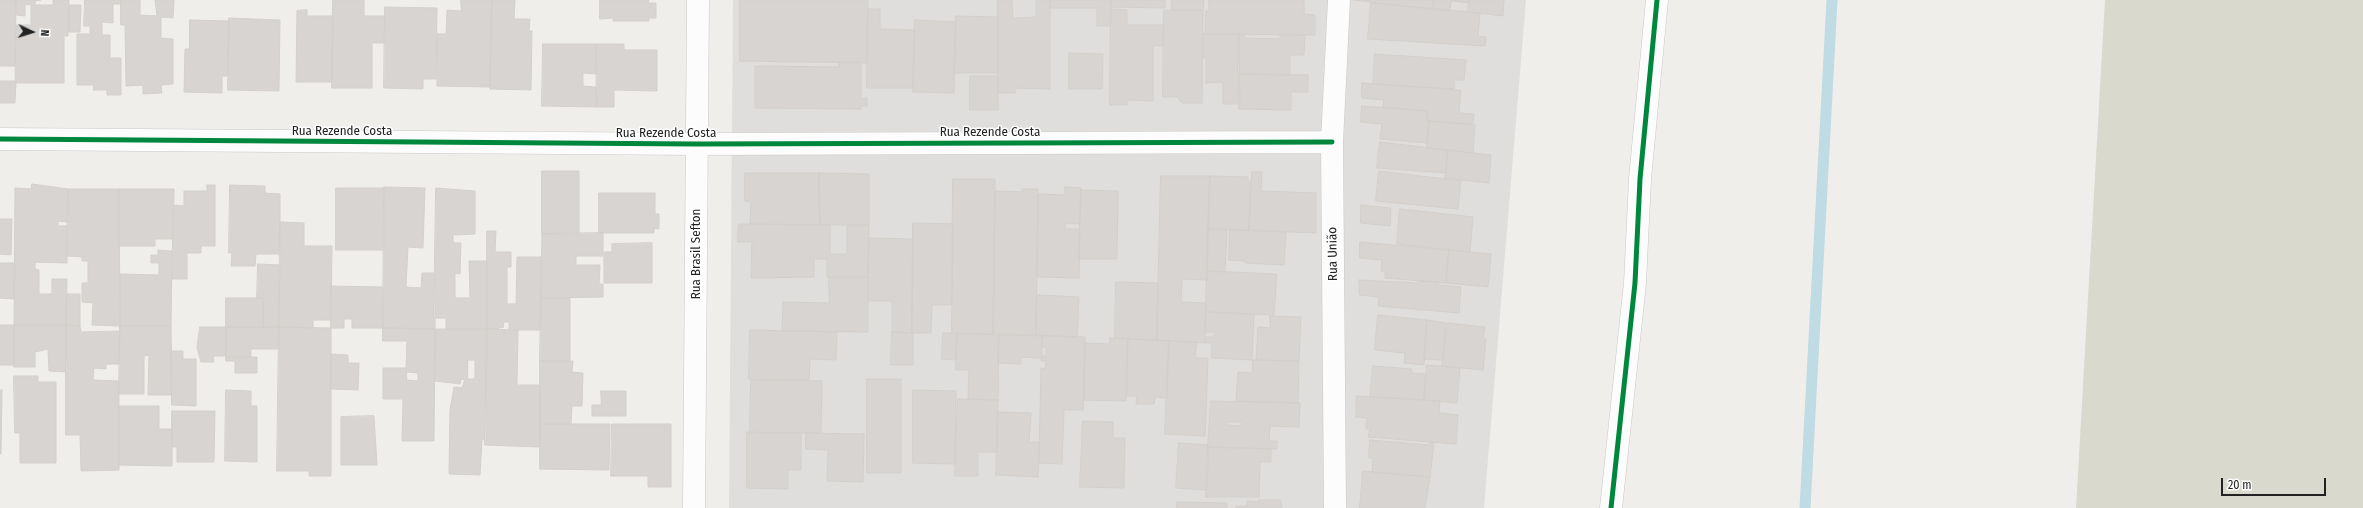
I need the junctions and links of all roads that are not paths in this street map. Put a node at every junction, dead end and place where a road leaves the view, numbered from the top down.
1 (698, 0) edge
2 (1339, 0) edge
3 (1657, 0) edge
4 (0, 139) edge
5 (1332, 142) junction
6 (697, 144) junction
7 (694, 508) edge
8 (1335, 508) edge
9 (1611, 508) edge

1 - 6 street, Rua Brasil Sefton
2 - 5 street, Rua União
3 - 9 street
4 - 6 street, Rua Rezende Costa
5 - 6 street, Rua Rezende Costa
5 - 8 street, Rua União
6 - 7 street, Rua Brasil Sefton

